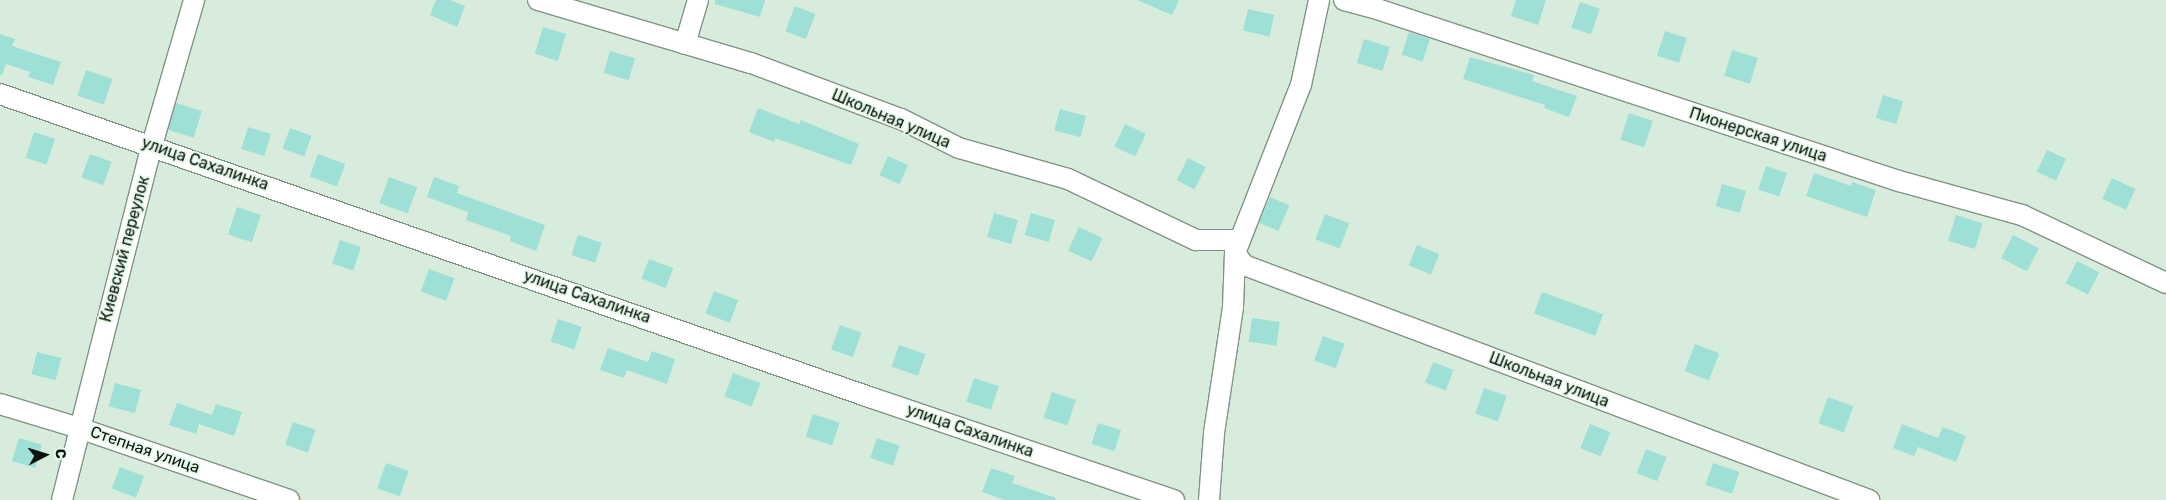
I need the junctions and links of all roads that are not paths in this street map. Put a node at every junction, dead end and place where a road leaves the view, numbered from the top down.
1 (194, 0) edge
2 (538, 0) edge
3 (698, 0) edge
4 (1319, 0) edge
5 (1344, 0) edge
6 (686, 44) junction
7 (0, 94) edge
8 (152, 146) junction
9 (1237, 246) junction
10 (2166, 283) edge
11 (0, 404) edge
12 (79, 428) junction
13 (62, 500) edge
14 (289, 500) edge
15 (1174, 500) edge
16 (1209, 500) edge
17 (1869, 500) edge

1 - 8 street, Киевский переулок
2 - 6 street, Школьная улица
3 - 6 street
4 - 9 street
5 - 10 street, Пионерская улица
6 - 9 street, Школьная улица
7 - 8 street, улица Сахалинка
8 - 12 street, Киевский переулок
8 - 15 street, улица Сахалинка
9 - 16 street
9 - 17 street, Школьная улица
11 - 12 street, Степная улица
12 - 13 street, Киевский переулок
12 - 14 street, Степная улица

